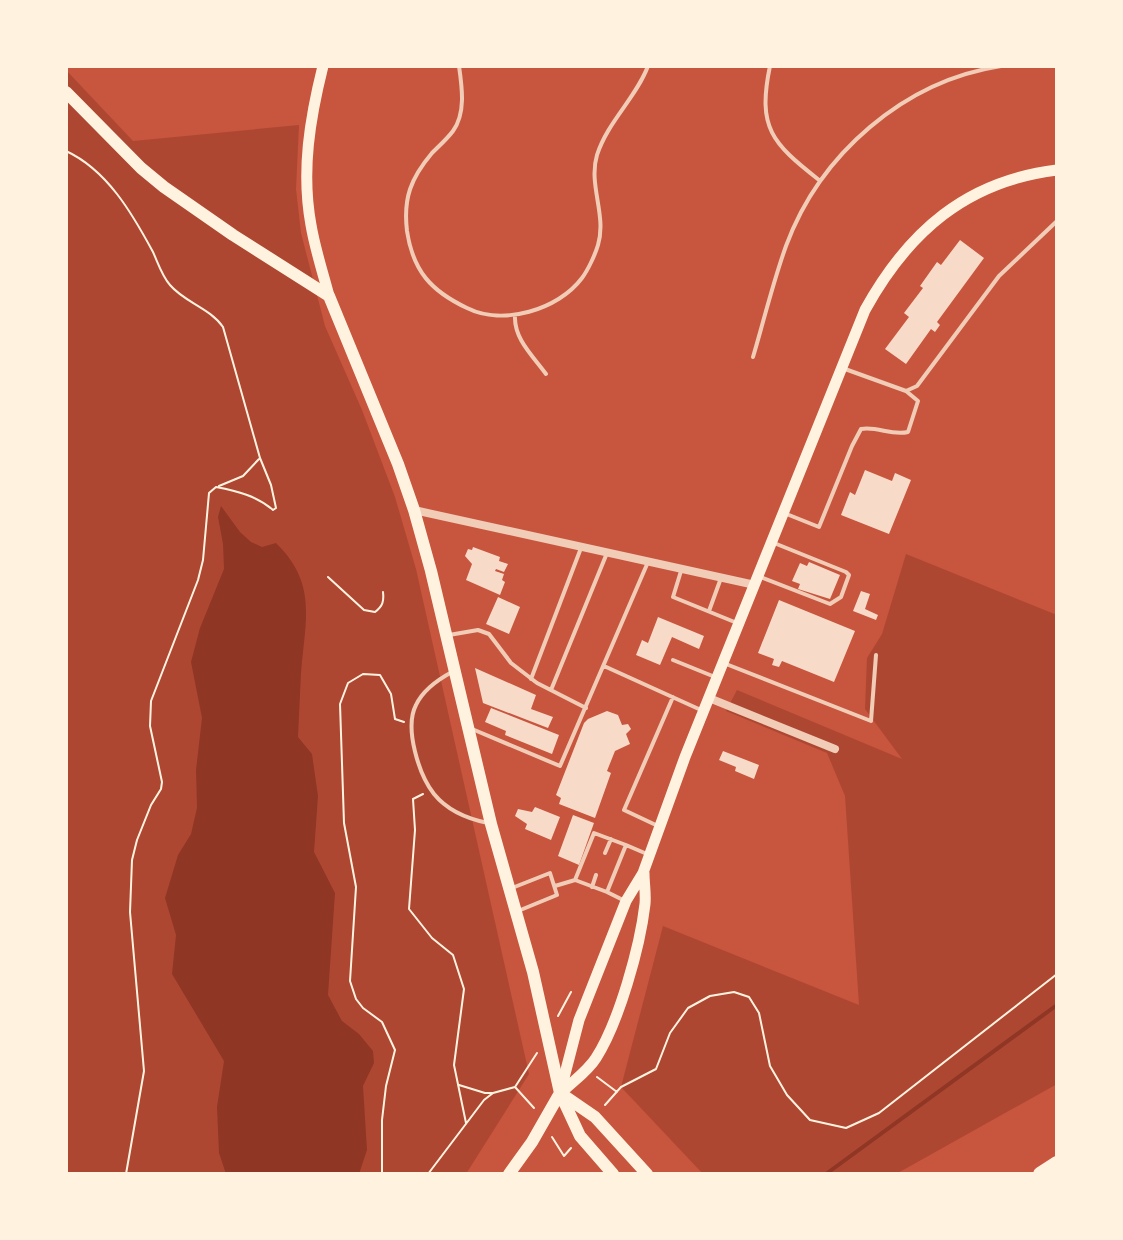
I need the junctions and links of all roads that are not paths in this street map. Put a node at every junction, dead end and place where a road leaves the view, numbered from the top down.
1 (323, 66) edge
2 (459, 66) edge
3 (648, 66) edge
4 (770, 66) edge
5 (1001, 66) edge
6 (66, 92) edge
7 (1057, 170) edge
8 (819, 180) junction
9 (1057, 221) edge
10 (329, 296) junction
11 (515, 316) junction
12 (753, 357) dead end
13 (842, 368) junction
14 (546, 374) dead end
15 (906, 391) junction
16 (414, 510) junction
17 (784, 513) junction
18 (772, 543) junction
19 (581, 548) junction
20 (607, 553) junction
21 (648, 562) junction
22 (682, 570) junction
23 (721, 578) junction
24 (756, 580) junction
25 (709, 611) junction
26 (739, 623) junction
27 (446, 635) junction
28 (876, 655) dead end
29 (673, 660) dead end
30 (723, 663) junction
31 (604, 666) junction
32 (455, 671) junction
33 (717, 678) junction
34 (531, 679) junction
35 (551, 690) junction
36 (673, 697) junction
37 (709, 698) junction
38 (586, 708) junction
39 (704, 711) junction
40 (468, 728) junction
41 (835, 749) dead end
42 (491, 824) junction
43 (659, 826) junction
44 (611, 839) junction
45 (626, 845) junction
46 (605, 853) dead end
47 (649, 855) junction
48 (643, 873) junction
49 (596, 875) dead end
50 (575, 880) junction
51 (554, 886) junction
52 (592, 887) junction
53 (509, 889) junction
54 (607, 892) junction
55 (626, 901) junction
56 (515, 912) junction
57 (560, 1093) junction
58 (1057, 1163) edge
59 (509, 1174) edge
60 (613, 1174) edge
61 (647, 1174) edge
62 (1040, 1174) edge

1 - 10 main road
2 - 11 lane
3 - 11 lane
4 - 8 lane
5 - 8 lane
6 - 10 main road
7 - 13 main road
8 - 12 lane
9 - 15 lane
10 - 16 main road
11 - 14 lane
13 - 15 lane
13 - 17 main road
15 - 17 lane
16 - 19 street
16 - 27 main road
17 - 18 main road
18 - 24 main road
18 - 24 lane
19 - 20 street
19 - 34 lane
20 - 21 street
20 - 35 lane
21 - 22 street
21 - 31 lane
22 - 23 street
22 - 25 lane
23 - 24 street
23 - 25 lane
24 - 26 main road
25 - 26 lane
26 - 30 main road
27 - 32 main road
27 - 34 lane
28 - 30 lane
29 - 33 lane
30 - 33 main road
31 - 36 lane
31 - 38 lane
32 - 40 main road
32 - 42 lane
33 - 37 main road
34 - 35 lane
35 - 38 lane
36 - 39 lane
36 - 43 lane
37 - 39 main road
37 - 41 street
38 - 40 lane
39 - 43 main road
40 - 42 main road
42 - 53 main road
43 - 47 main road
44 - 45 lane
44 - 46 lane
44 - 50 lane
45 - 47 lane
45 - 54 lane
47 - 48 main road
48 - 55 main road
48 - 57 main road
49 - 52 lane
50 - 51 lane
50 - 52 lane
51 - 53 lane
51 - 56 lane
52 - 54 lane
53 - 56 main road
54 - 55 lane
55 - 57 main road
56 - 57 main road
57 - 59 main road
57 - 60 main road
57 - 61 main road
58 - 62 highway

